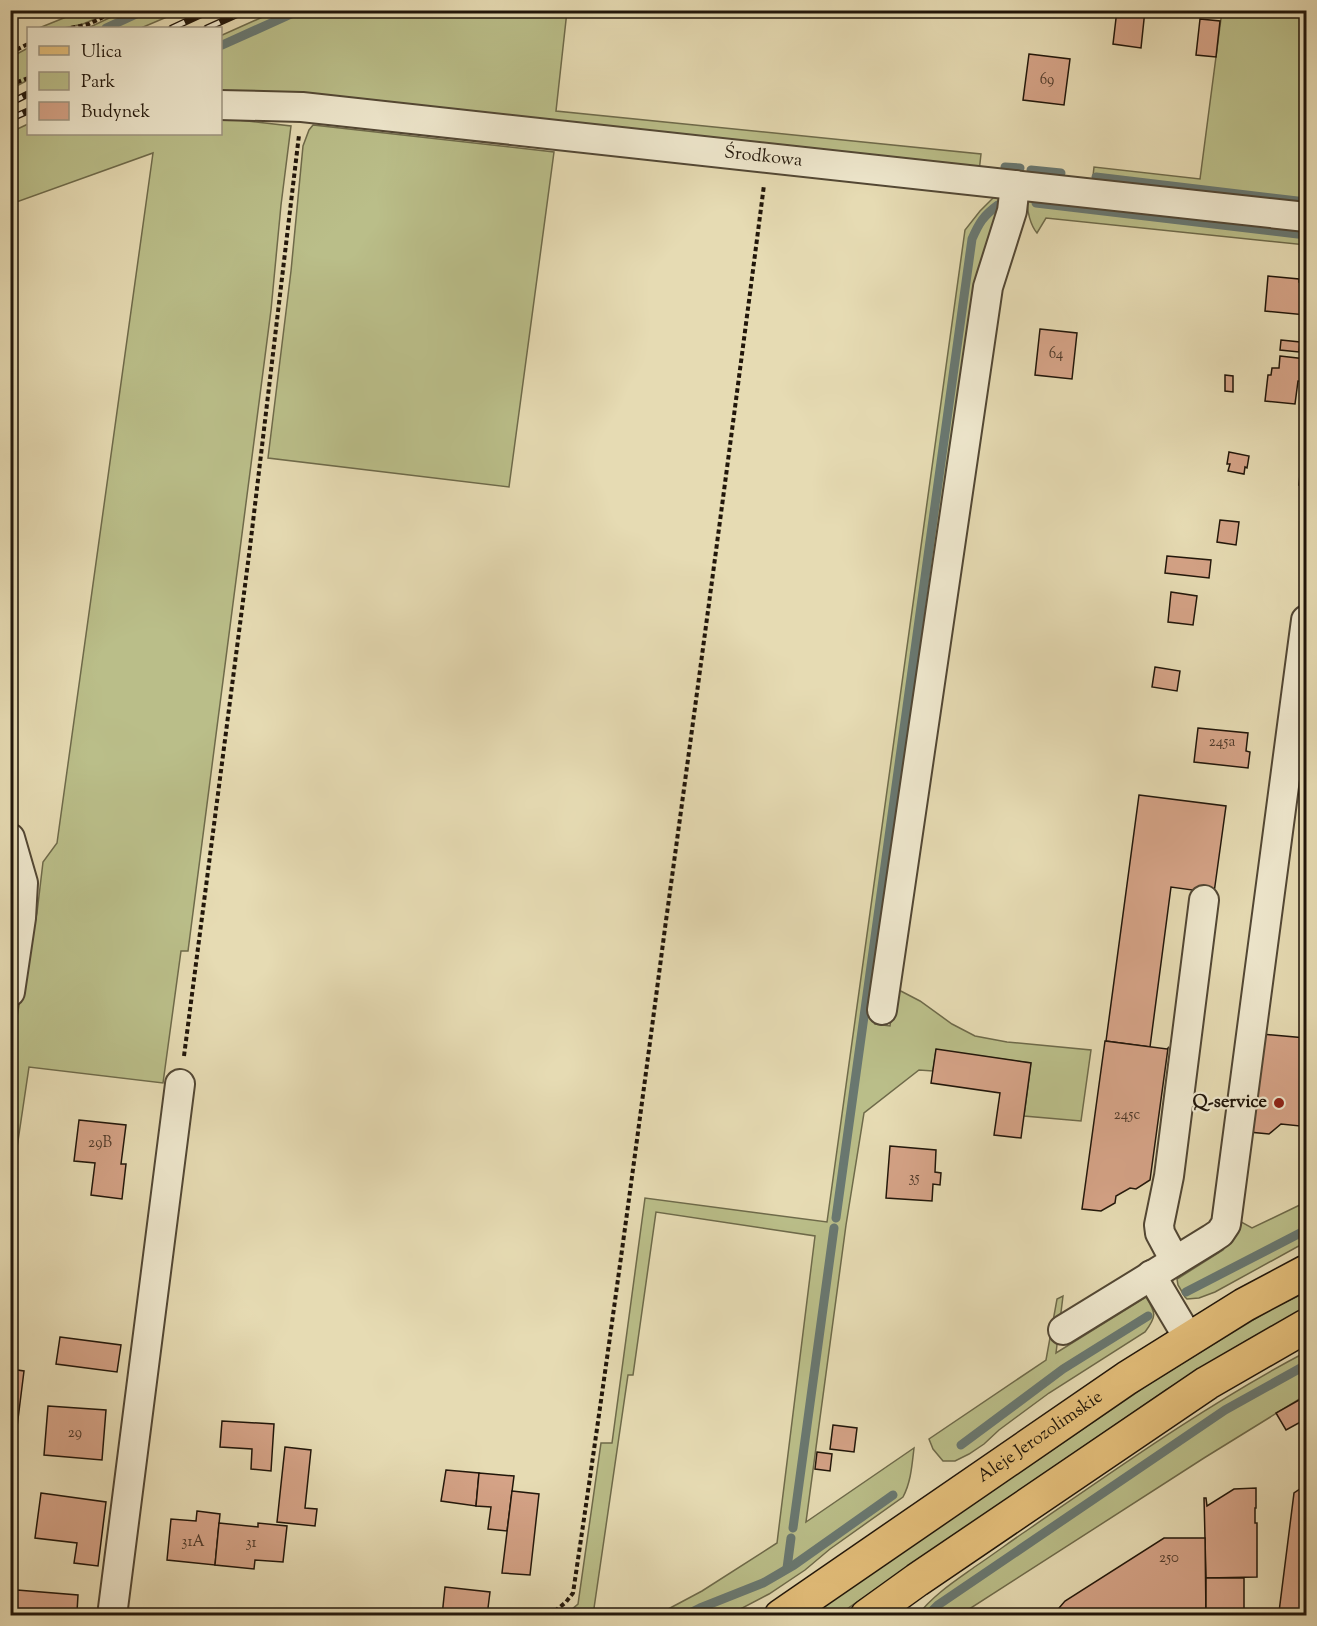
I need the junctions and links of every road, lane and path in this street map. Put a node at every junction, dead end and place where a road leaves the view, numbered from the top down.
1 (118, 10) edge
2 (89, 24) junction
3 (76, 27) edge
4 (86, 27) edge
5 (27, 44) edge
6 (10, 53) edge
7 (27, 78) edge
8 (10, 85) edge
9 (222, 105) edge
10 (302, 107) junction
11 (767, 158) junction
12 (1016, 185) junction
13 (1306, 217) edge
14 (1306, 620) edge
15 (10, 838) edge
16 (1204, 900) dead end
17 (10, 992) edge
18 (882, 1010) dead end
19 (180, 1084) joint
20 (1175, 1261) junction
21 (1306, 1272) edge
22 (1151, 1275) junction
23 (1306, 1326) edge
24 (1064, 1330) dead end
25 (1189, 1339) junction
26 (917, 1580) junction
27 (112, 1616) edge
28 (549, 1616) edge
29 (781, 1616) edge
30 (867, 1616) edge
31 (900, 1616) edge

1 - 2 path
2 - 3 path
2 - 4 path
5 - 6 path
7 - 8 path
9 - 10 street, Środkowa
10 - 11 street, Środkowa
10 - 19 path
11 - 12 street, Środkowa
11 - 28 path
12 - 13 street, Środkowa
12 - 18 street
14 - 20 street
15 - 17 street
16 - 20 street
19 - 27 street
20 - 22 street
21 - 25 main road, Aleje Jerozolimskie
22 - 24 street
22 - 25 street
23 - 26 main road
25 - 29 main road, Aleje Jerozolimskie
26 - 30 main road
26 - 31 street

